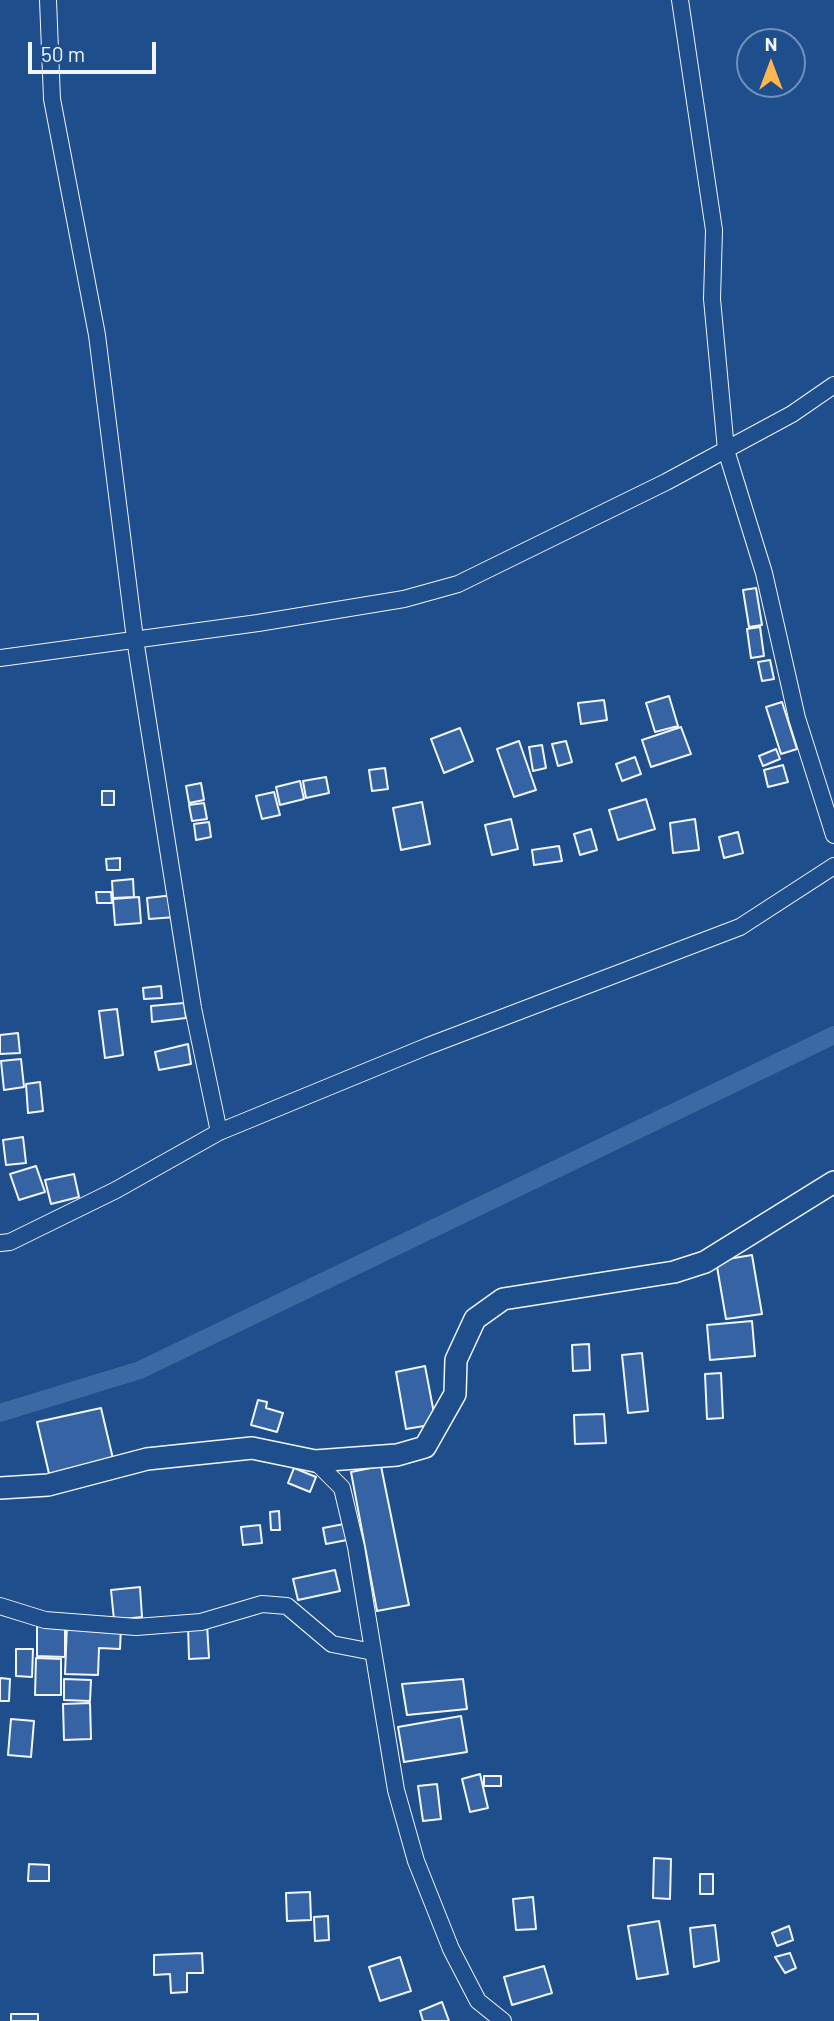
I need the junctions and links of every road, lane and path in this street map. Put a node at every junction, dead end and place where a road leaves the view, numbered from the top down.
1 (48, 0) edge
2 (680, 0) edge
3 (834, 385) edge
4 (726, 450) junction
5 (135, 639) junction
6 (0, 658) edge
7 (834, 835) edge
8 (834, 866) edge
9 (219, 1132) junction
10 (834, 1182) edge
11 (0, 1244) edge
12 (315, 1461) junction
13 (0, 1488) edge
14 (0, 1606) edge
15 (373, 1652) junction
16 (503, 2021) edge

1 - 5 street
2 - 4 street
3 - 4 street
4 - 5 street
4 - 7 street
5 - 6 street
5 - 9 street
8 - 9 street
9 - 11 street
10 - 12 street
12 - 13 street
12 - 15 street
14 - 15 street
15 - 16 street

